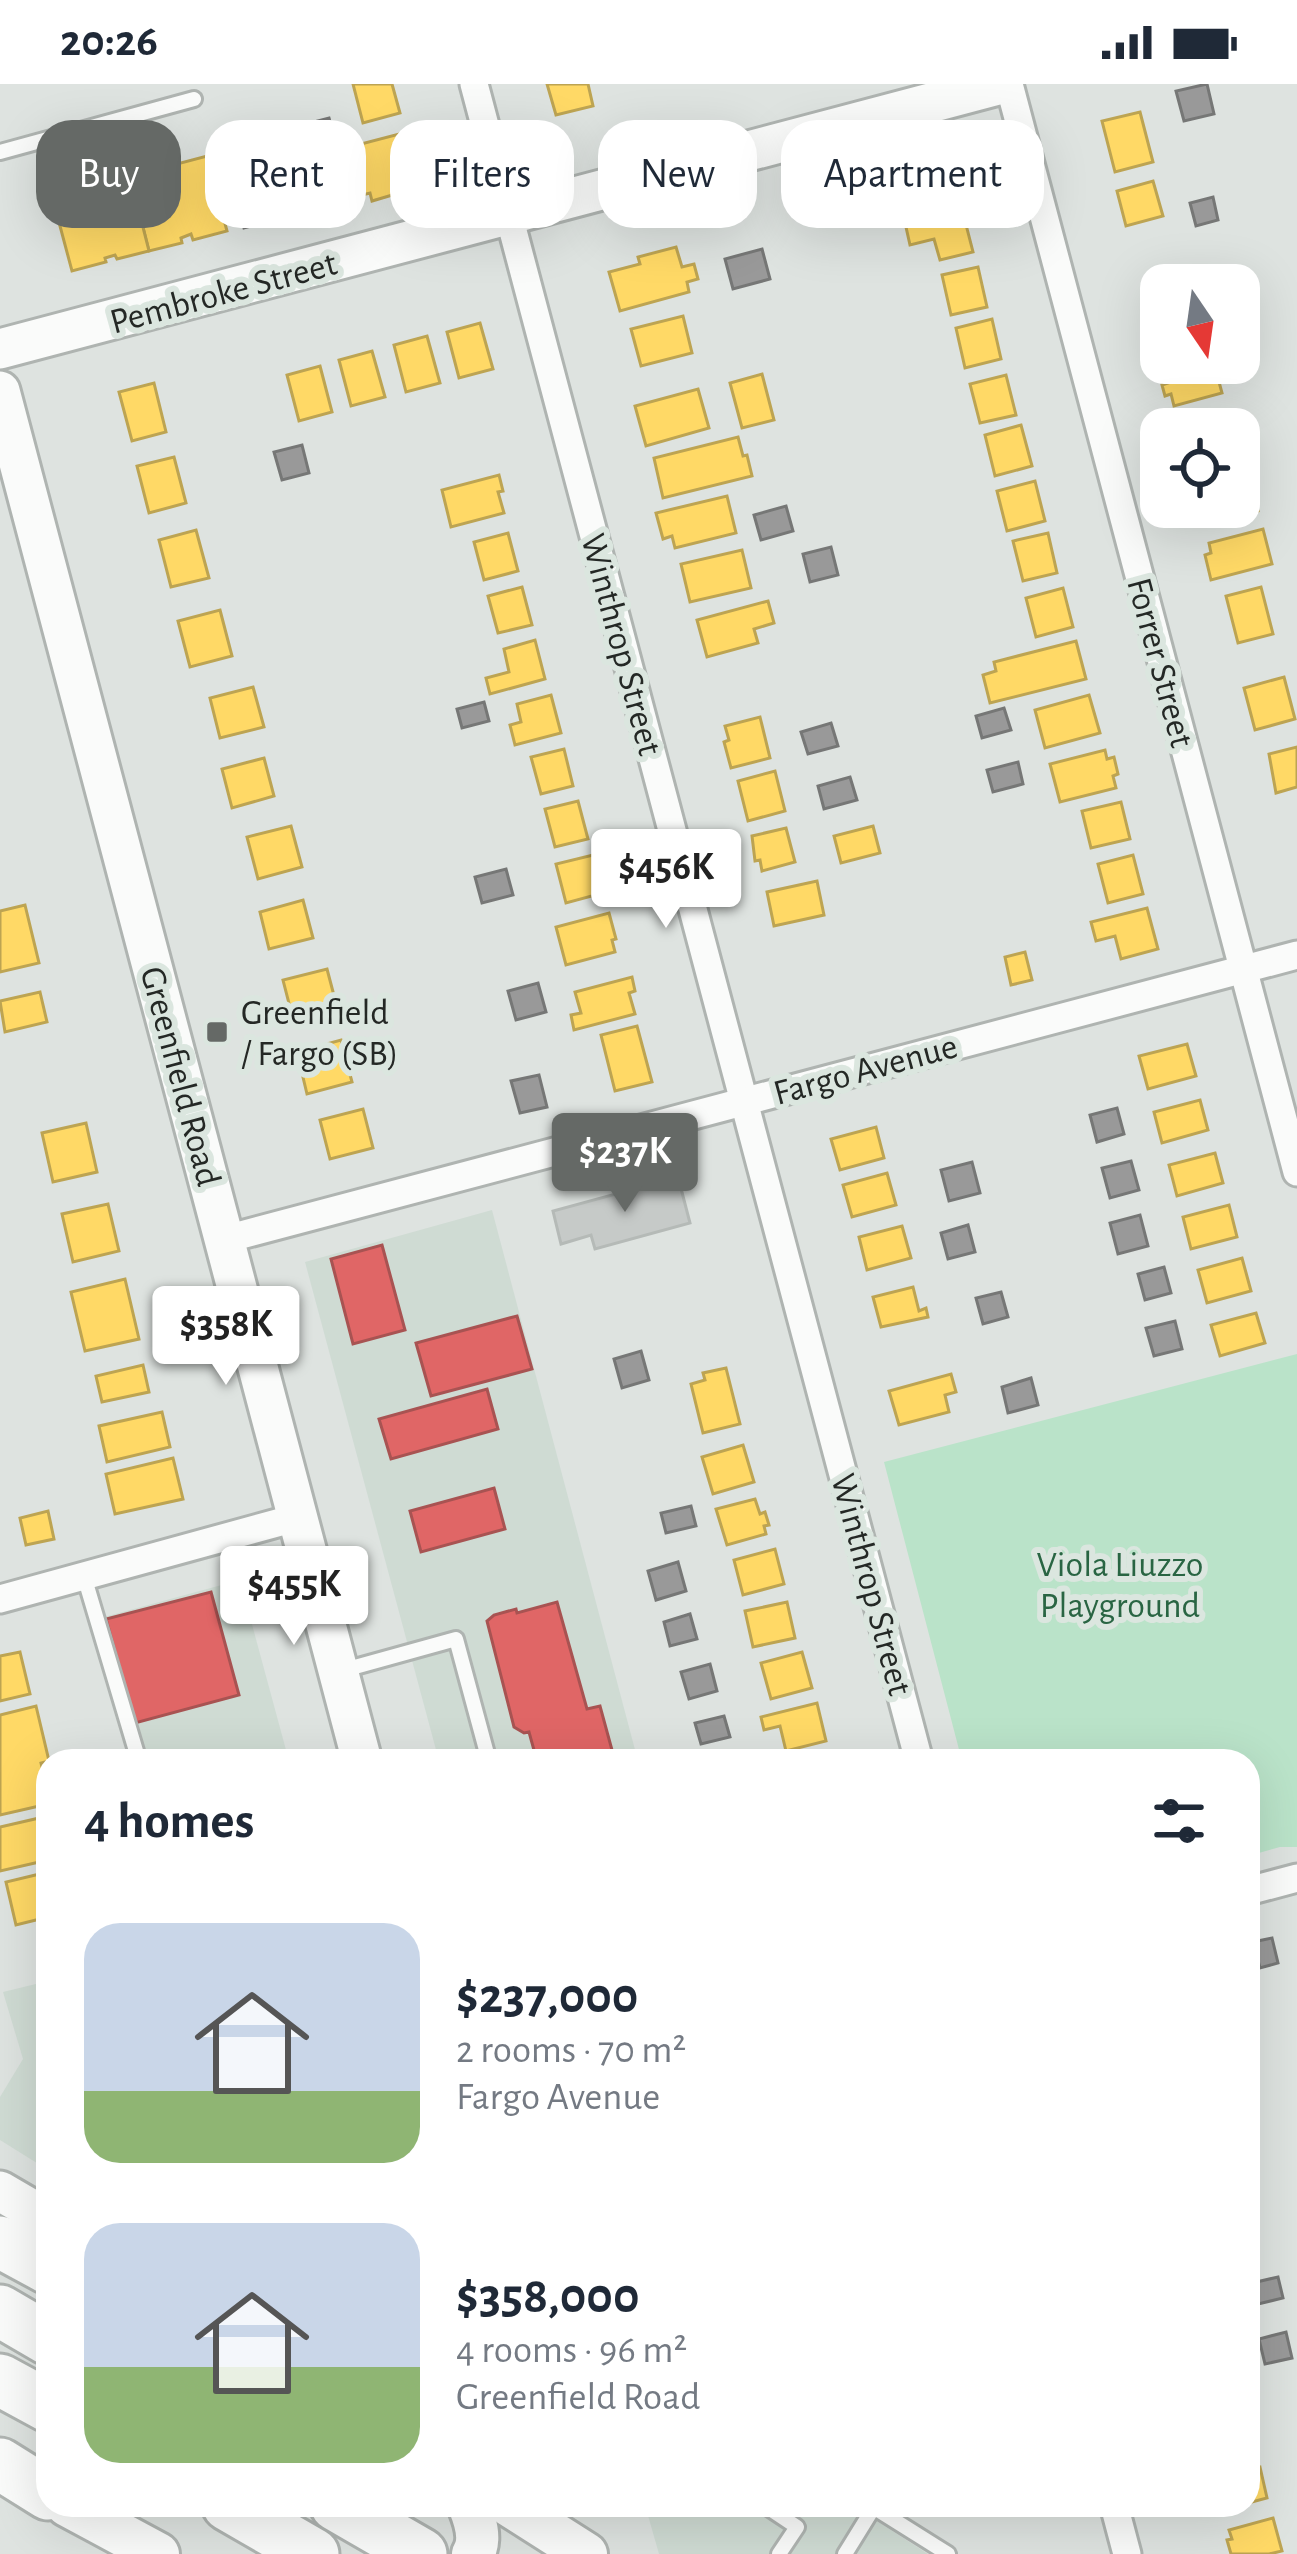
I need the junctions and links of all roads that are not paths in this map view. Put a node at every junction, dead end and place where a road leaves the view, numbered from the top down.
1 (474, 84) edge
2 (1005, 84) edge
3 (194, 99) dead end
4 (484, 120) edge
5 (0, 152) edge
6 (574, 198) edge
7 (460, 228) edge
8 (512, 228) edge
9 (0, 349) edge
10 (0, 392) edge
11 (1297, 955) edge
12 (1243, 969) junction
13 (743, 1100) junction
14 (1297, 1172) edge
15 (226, 1239) junction
16 (299, 1517) junction
17 (84, 1576) junction
18 (0, 1599) edge
19 (339, 1671) junction
20 (136, 1749) edge
21 (359, 1749) edge
22 (487, 1749) edge
23 (917, 1749) edge
24 (1297, 1878) edge
25 (1260, 1888) edge
26 (0, 2191) edge
27 (36, 2212) edge
28 (0, 2242) edge
29 (36, 2262) edge
30 (0, 2311) edge
31 (36, 2332) edge
32 (0, 2380) edge
33 (36, 2400) edge
34 (0, 2464) edge
35 (0, 2473) edge
36 (36, 2487) edge
37 (36, 2490) edge
38 (89, 2517) edge
39 (249, 2517) edge
40 (357, 2517) edge
41 (474, 2517) edge
42 (527, 2517) edge
43 (566, 2517) edge
44 (782, 2517) edge
45 (866, 2517) edge
46 (889, 2517) edge
47 (1117, 2517) edge
48 (475, 2551) edge
49 (579, 2551) edge
50 (158, 2554) edge
51 (313, 2554) edge
52 (421, 2554) edge
53 (779, 2554) edge
54 (844, 2554) edge
55 (948, 2554) edge
56 (1127, 2554) edge

1 - 4 street, Winthrop Street
2 - 6 main road, Pembroke Street
2 - 12 street, Forrer Street
3 - 5 lane
7 - 9 main road, Pembroke Street
8 - 13 street, Winthrop Street
10 - 15 main road, Greenfield Road
11 - 12 street, Fargo Avenue
12 - 13 street, Fargo Avenue
12 - 14 street, Forrer Street
13 - 15 street, Fargo Avenue
13 - 23 street, Winthrop Street
15 - 16 main road, Greenfield Road
16 - 17 street
16 - 19 main road, Greenfield Road
17 - 18 street
17 - 20 lane
19 - 21 main road, Greenfield Road
19 - 22 lane
24 - 25 street
26 - 27 main road
28 - 29 highway
30 - 31 highway
32 - 33 highway
34 - 36 highway
35 - 37 main road
38 - 50 main road
39 - 51 highway
40 - 52 highway
41 - 48 main road
42 - 49 main road
43 - 49 main road
44 - 53 lane
45 - 54 lane
46 - 55 lane
47 - 56 street

